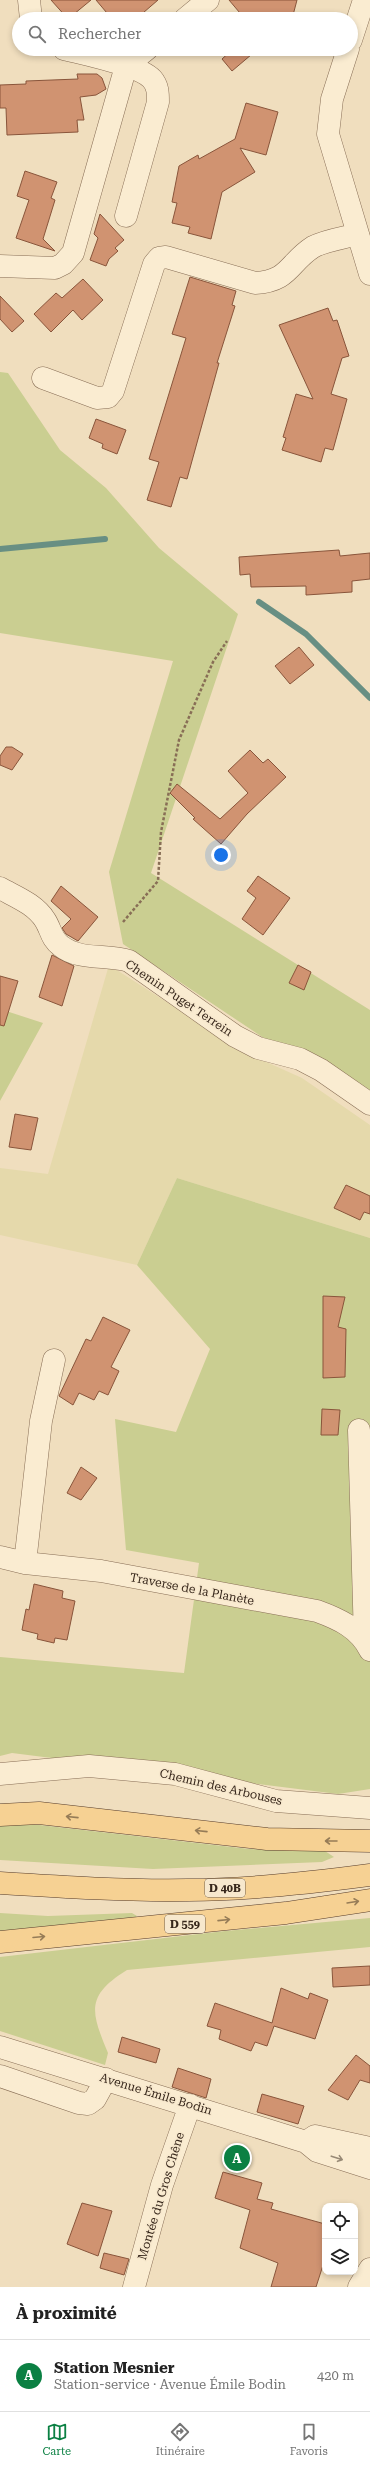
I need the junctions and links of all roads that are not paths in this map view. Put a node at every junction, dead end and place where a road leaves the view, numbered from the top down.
1 (30, 0) edge
2 (208, 0) edge
3 (364, 0) edge
4 (31, 12) edge
5 (193, 12) edge
6 (358, 18) edge
7 (90, 56) edge
8 (138, 56) edge
9 (346, 56) edge
10 (126, 66) junction
11 (126, 216) dead end
12 (358, 234) junction
13 (0, 266) edge
14 (370, 274) edge
15 (43, 378) dead end
16 (0, 888) edge
17 (370, 1104) edge
18 (54, 1360) dead end
19 (359, 1430) dead end
20 (0, 1557) edge
21 (25, 1563) junction
22 (367, 1645) edge
23 (0, 1774) edge
24 (370, 1808) edge
25 (0, 1815) edge
26 (370, 1841) edge
27 (370, 1875) edge
28 (0, 1883) edge
29 (370, 1900) edge
30 (0, 1942) edge
31 (2, 2047) edge
32 (0, 2076) edge
33 (106, 2079) junction
34 (190, 2105) junction
35 (306, 2142) junction
36 (370, 2148) edge
37 (370, 2168) edge
38 (370, 2269) edge
39 (134, 2287) edge
40 (359, 2287) edge

1 - 4 street
2 - 5 street
3 - 6 street
7 - 10 street
8 - 10 street
9 - 12 street
10 - 11 street
10 - 13 street
12 - 14 street
12 - 15 street
16 - 17 street, Chemin Puget Terrein
18 - 21 street
19 - 22 street
20 - 21 street, Traverse de la Planète
21 - 22 street, Traverse de la Planète
23 - 24 street, Chemin des Arbouses
26 -> 25 main road
27 - 28 main road, D 40B
30 -> 29 main road, D 559
31 - 33 street, Avenue Émile Bodin
32 - 33 street
33 - 34 street, Avenue Émile Bodin
34 - 35 street, Avenue Émile Bodin
34 - 39 street, Montée du Gros Chêne
35 - 36 street
35 -> 37 street, Avenue Émile Bodin
38 - 40 street

